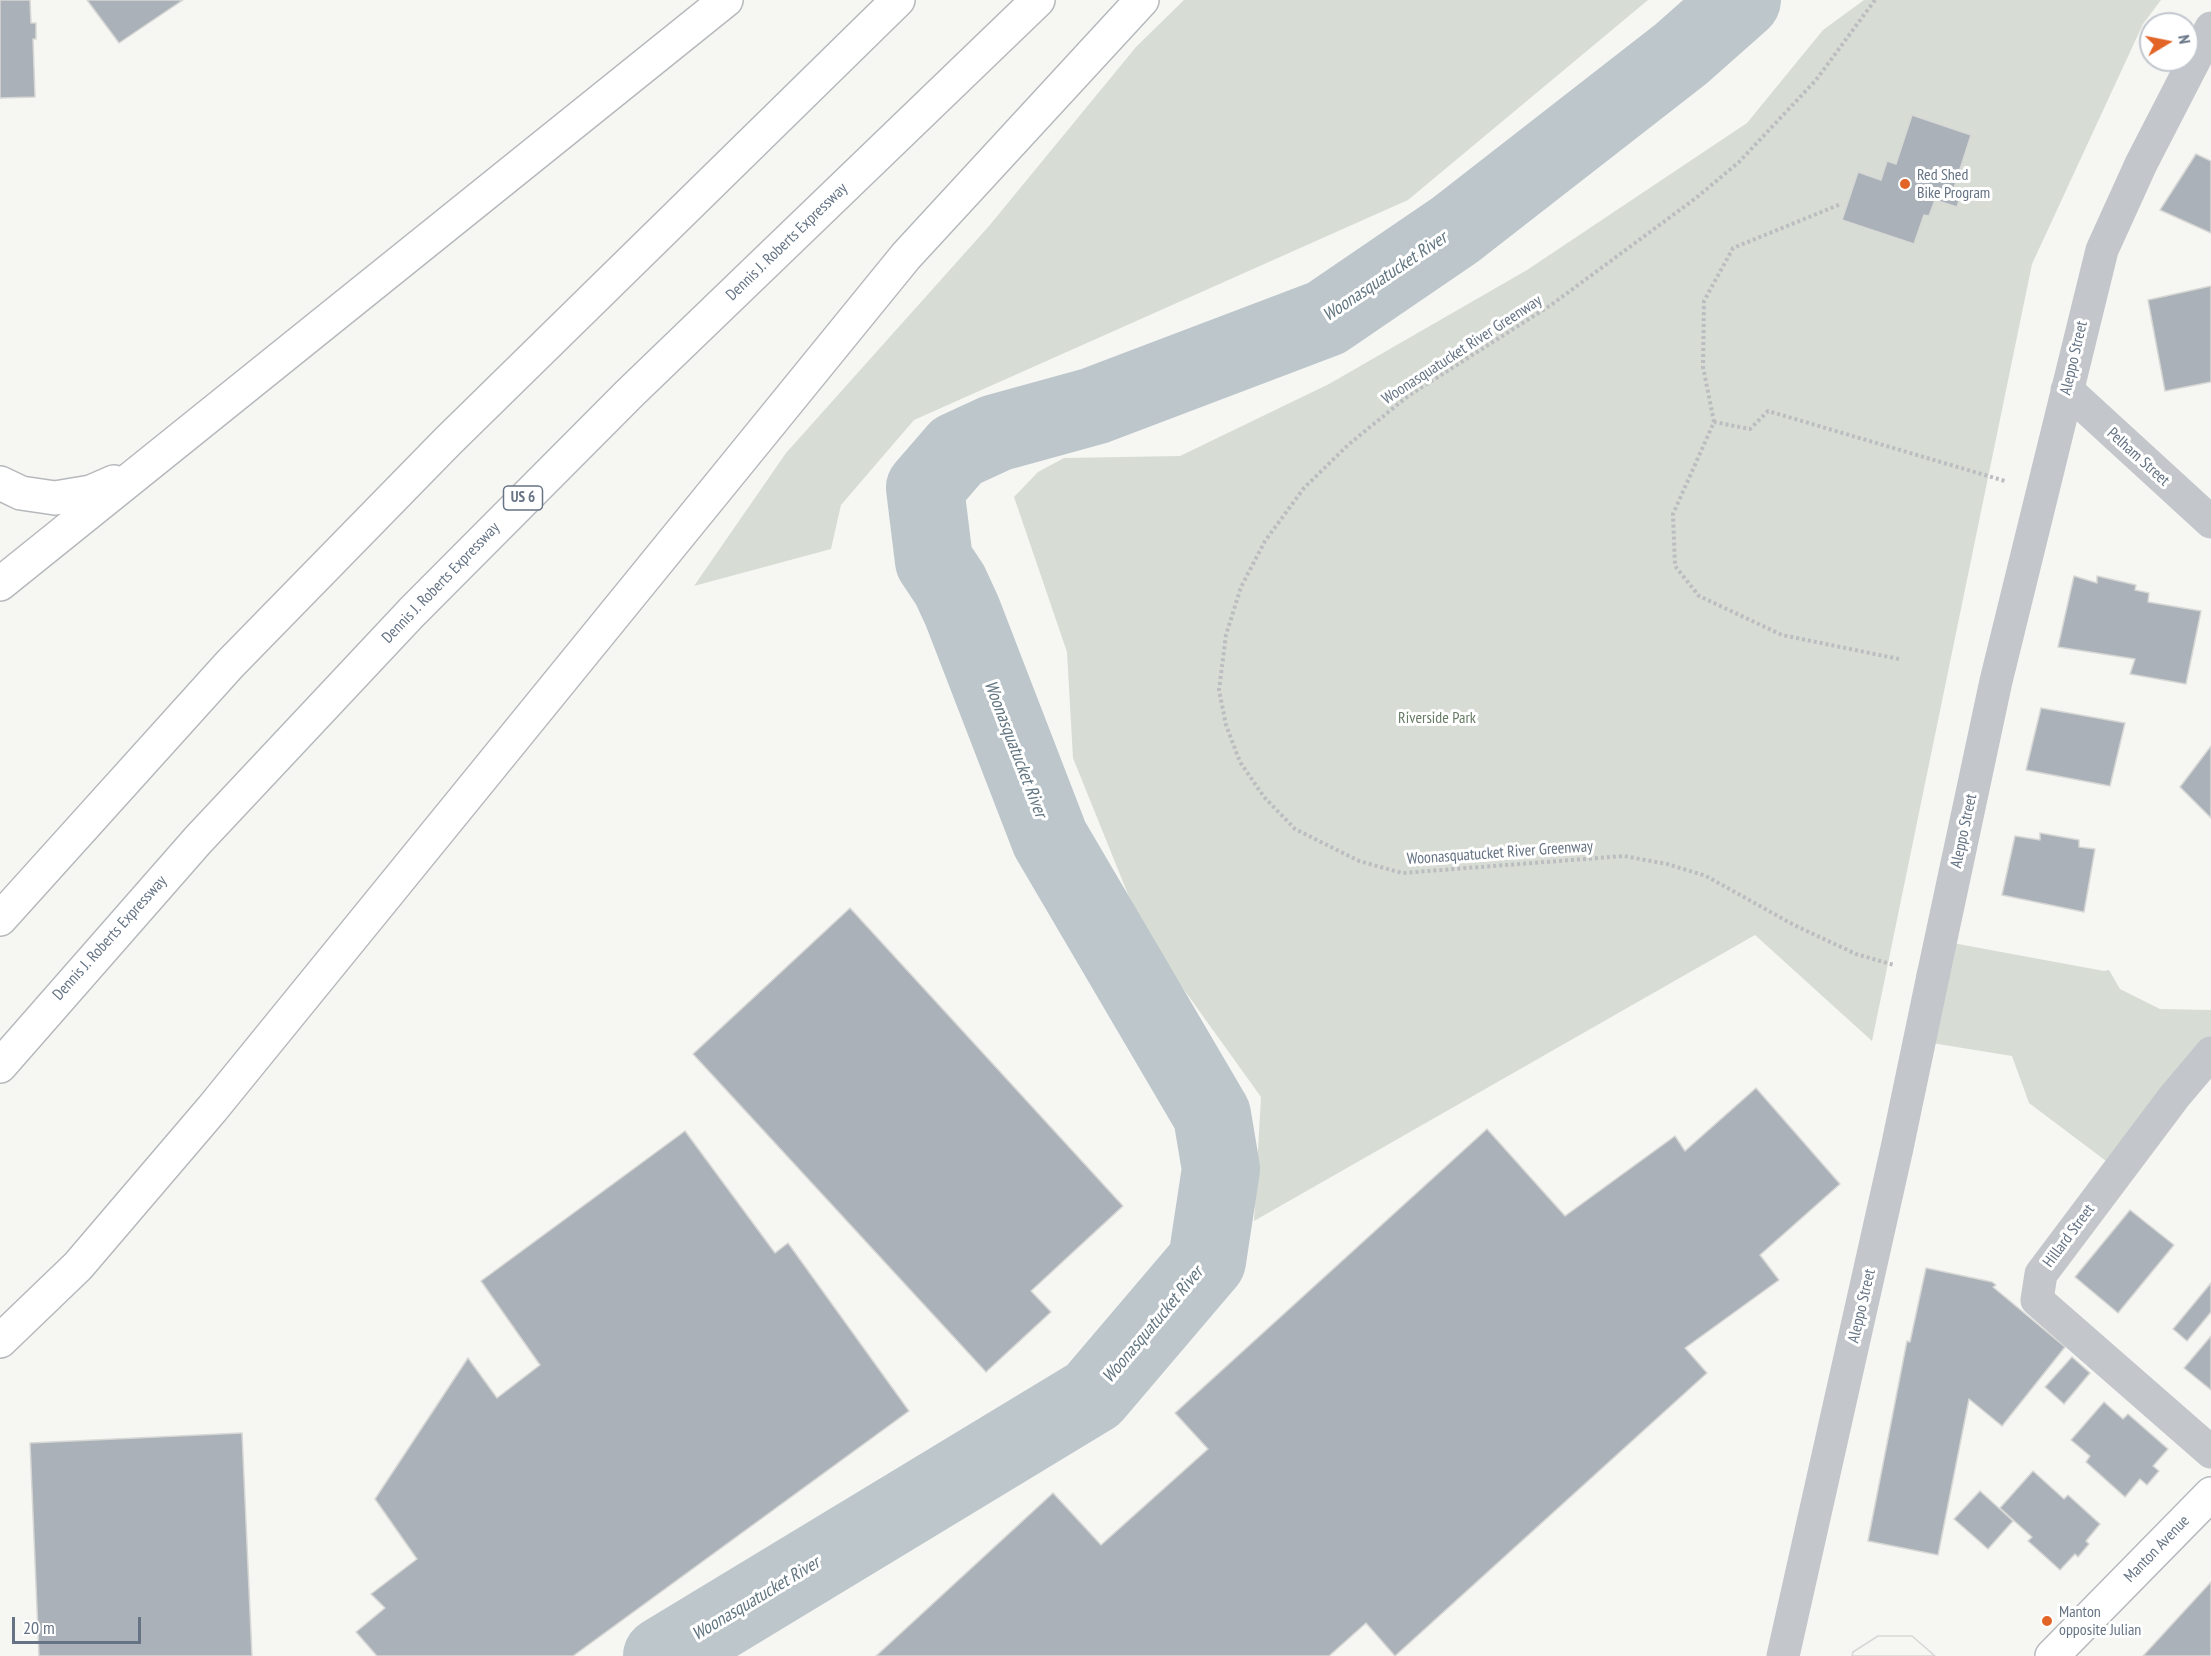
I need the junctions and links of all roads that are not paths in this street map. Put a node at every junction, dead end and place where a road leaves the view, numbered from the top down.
1 (726, 0) edge
2 (898, 0) edge
3 (1038, 0) edge
4 (1142, 0) edge
5 (2211, 28) edge
6 (2067, 390) junction
7 (145, 466) junction
8 (0, 483) edge
9 (2211, 522) edge
10 (0, 584) edge
11 (0, 919) edge
12 (2211, 1053) edge
13 (0, 1066) edge
14 (0, 1341) edge
15 (2211, 1452) edge
16 (2211, 1494) edge
17 (1783, 1656) edge
18 (2052, 1656) edge

1 - 7 main road
2 - 11 main road
3 - 13 main road, Dennis J. Roberts Expressway / US 6
4 - 14 main road
5 - 6 street, Aleppo Street
6 - 9 street, Pelham Street
6 - 17 street, Aleppo Street
7 - 8 main road
7 - 10 main road
12 - 15 street, Hillard Street
16 - 18 main road, Manton Avenue

